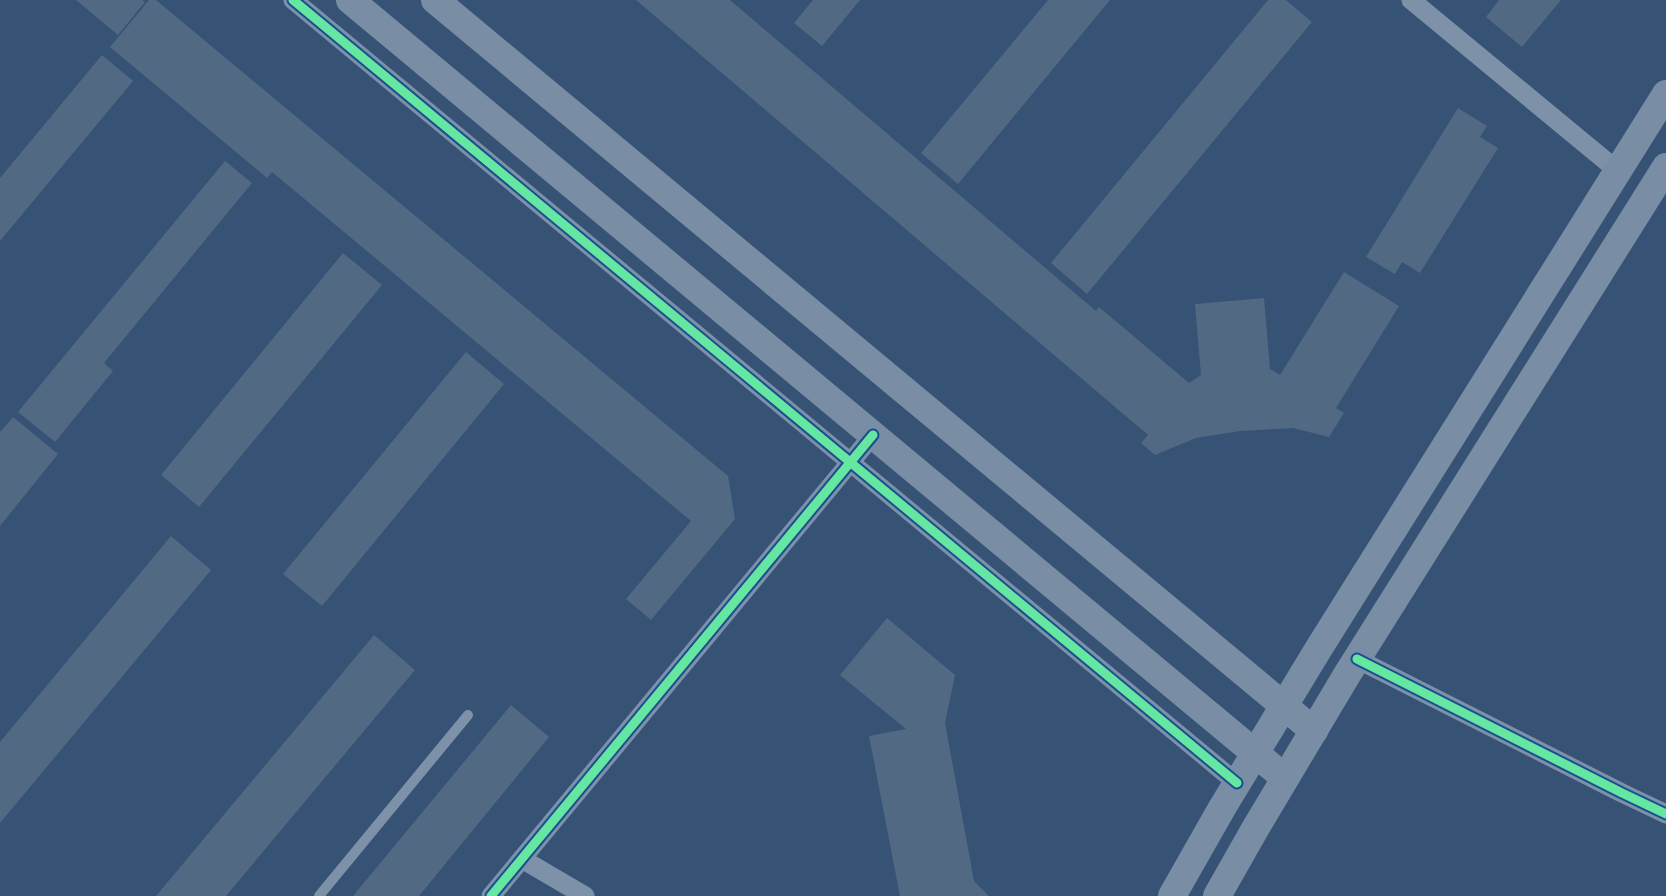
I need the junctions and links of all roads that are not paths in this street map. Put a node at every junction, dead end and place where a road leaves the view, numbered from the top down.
1 (293, 0) edge
2 (350, 0) edge
3 (435, 0) edge
4 (1411, 0) edge
5 (1666, 94) edge
6 (1666, 167) edge
7 (1618, 171) junction
8 (873, 435) junction
9 (850, 462) junction
10 (1357, 659) junction
11 (1284, 706) junction
12 (468, 715) dead end
13 (1314, 731) junction
14 (1256, 753) junction
15 (1285, 778) junction
16 (1237, 783) junction
17 (1666, 814) edge
18 (522, 859) junction
19 (318, 896) edge
20 (491, 896) edge
21 (585, 896) edge
22 (1172, 896) edge
23 (1217, 896) edge

1 - 9 street
2 - 8 main road
3 - 11 main road
4 - 7 street
5 - 7 main road
6 - 10 main road
7 - 11 main road
8 - 9 street
8 - 14 main road
9 - 16 street
9 - 18 street
10 - 13 main road
10 - 17 street
11 - 13 main road
11 - 14 main road
12 - 19 lane
13 - 15 main road
14 - 15 main road
14 - 16 main road
15 - 23 main road
16 - 22 main road
18 - 20 street
18 - 21 street

